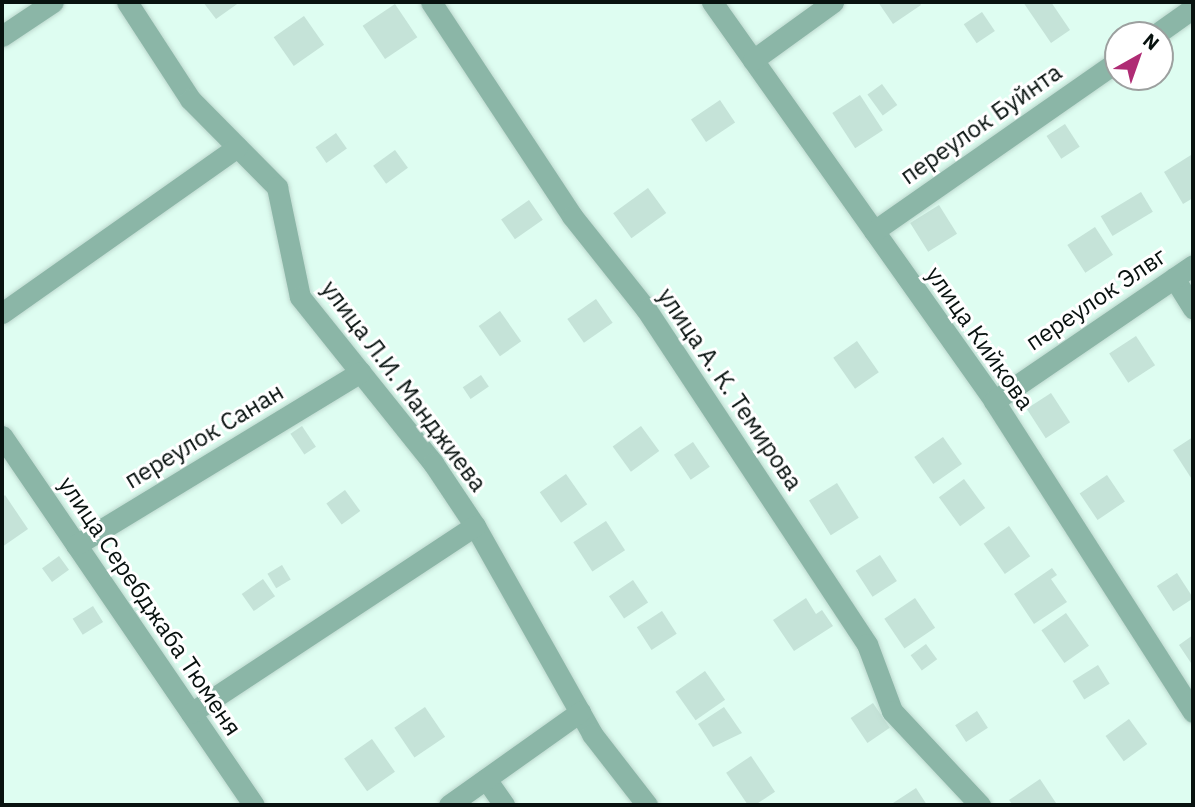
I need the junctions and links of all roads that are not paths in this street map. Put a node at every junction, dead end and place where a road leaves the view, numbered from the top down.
1 (53, 2) edge
2 (127, 2) edge
3 (431, 2) edge
4 (712, 2) edge
5 (833, 2) edge
6 (1193, 8) edge
7 (1174, 22) edge
8 (2, 36) edge
9 (753, 60) junction
10 (1104, 71) edge
11 (237, 147) junction
12 (874, 230) junction
13 (1193, 265) edge
14 (1174, 278) junction
15 (1193, 309) edge
16 (2, 313) edge
17 (360, 372) junction
18 (994, 401) junction
19 (2, 436) edge
20 (475, 526) junction
21 (76, 545) junction
22 (580, 712) junction
23 (1193, 712) edge
24 (191, 713) junction
25 (486, 779) junction
26 (254, 805) edge
27 (449, 805) edge
28 (504, 805) edge
29 (647, 805) edge
30 (980, 805) edge

1 - 8 street
2 - 11 street, улица Л.И. Манджиева
3 - 30 street, улица А. К. Темирова
4 - 9 street, улица Кийкова
5 - 9 street
6 - 7 street
9 - 12 street, улица Кийкова
10 - 12 street, переулок Буйнта
11 - 16 street
11 - 17 street, улица Л.И. Манджиева
12 - 18 street, улица Кийкова
13 - 14 street, переулок Элвг
14 - 15 street
14 - 18 street, переулок Элвг
17 - 20 street, улица Л.И. Манджиева
17 - 21 street, переулок Санан
18 - 23 street, улица Кийкова
19 - 21 street, улица Серебджаба Тюменя
20 - 22 street, улица Л.И. Манджиева
20 - 24 street
21 - 24 street, улица Серебджаба Тюменя
22 - 25 street
22 - 29 street, улица Л.И. Манджиева
24 - 26 street, улица Серебджаба Тюменя
25 - 27 street
25 - 28 street

